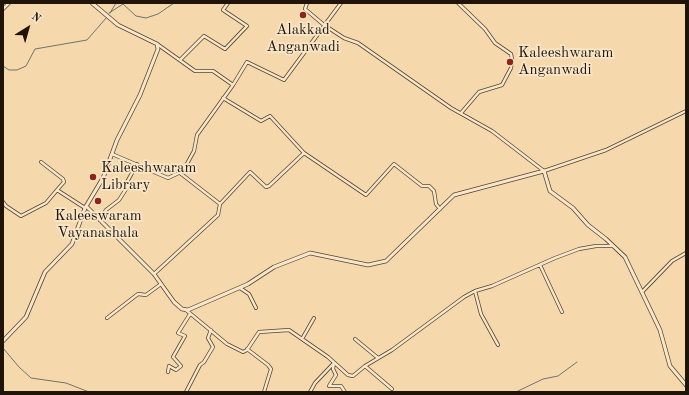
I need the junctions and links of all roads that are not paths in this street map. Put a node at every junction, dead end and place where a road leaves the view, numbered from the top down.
1 (9, 3) edge
2 (92, 3) edge
3 (228, 3) edge
4 (307, 3) edge
5 (341, 3) edge
6 (458, 3) edge
7 (3, 9) edge
8 (324, 25) junction
9 (157, 44) junction
10 (181, 60) junction
11 (233, 85) junction
12 (223, 98) junction
13 (686, 111) edge
14 (461, 113) junction
15 (304, 153) junction
16 (112, 154) junction
17 (41, 162) dead end
18 (137, 164) junction
19 (544, 171) junction
20 (180, 173) junction
21 (57, 190) junction
22 (3, 202) edge
23 (220, 204) junction
24 (85, 207) junction
25 (440, 209) junction
26 (100, 220) junction
27 (613, 246) junction
28 (686, 253) edge
29 (540, 265) junction
30 (154, 274) junction
31 (161, 284) junction
32 (240, 288) junction
33 (475, 291) junction
34 (642, 292) junction
35 (256, 308) dead end
36 (185, 310) junction
37 (562, 312) dead end
38 (190, 314) junction
39 (107, 318) dead end
40 (314, 318) dead end
41 (211, 330) junction
42 (302, 339) junction
43 (355, 339) dead end
44 (3, 341) edge
45 (498, 345) dead end
46 (247, 350) junction
47 (378, 358) junction
48 (334, 363) junction
49 (365, 366) junction
50 (168, 372) dead end
51 (686, 386) edge
52 (392, 388) dead end
53 (186, 392) edge
54 (264, 392) edge
55 (310, 392) edge
56 (345, 392) edge

1 - 7 street
2 - 9 street
3 - 10 street
4 - 8 street
5 - 8 street
6 - 14 street
8 - 11 street
8 - 14 street
9 - 10 street
9 - 16 street
10 - 11 street
11 - 12 street
12 - 15 street
12 - 20 street
13 - 19 street
14 - 19 street
15 - 23 street
15 - 25 street
16 - 18 street
16 - 24 street
17 - 21 street
18 - 20 street
18 - 26 street
19 - 25 street
19 - 27 street
20 - 23 street
21 - 22 street
21 - 24 street
23 - 30 street
24 - 26 street
24 - 44 street
25 - 32 street
26 - 30 street
27 - 29 street
27 - 34 street
28 - 34 street
29 - 33 street
29 - 37 street
30 - 31 street
31 - 36 street
31 - 39 street
32 - 35 street
32 - 36 street
33 - 45 street
33 - 47 street
34 - 51 street
36 - 38 street
38 - 41 street
38 - 50 street
40 - 42 street
41 - 46 street
41 - 53 street
42 - 46 street
42 - 48 street
43 - 47 street
46 - 54 street
47 - 49 street
48 - 49 street
48 - 55 street
48 - 56 street
49 - 52 street

